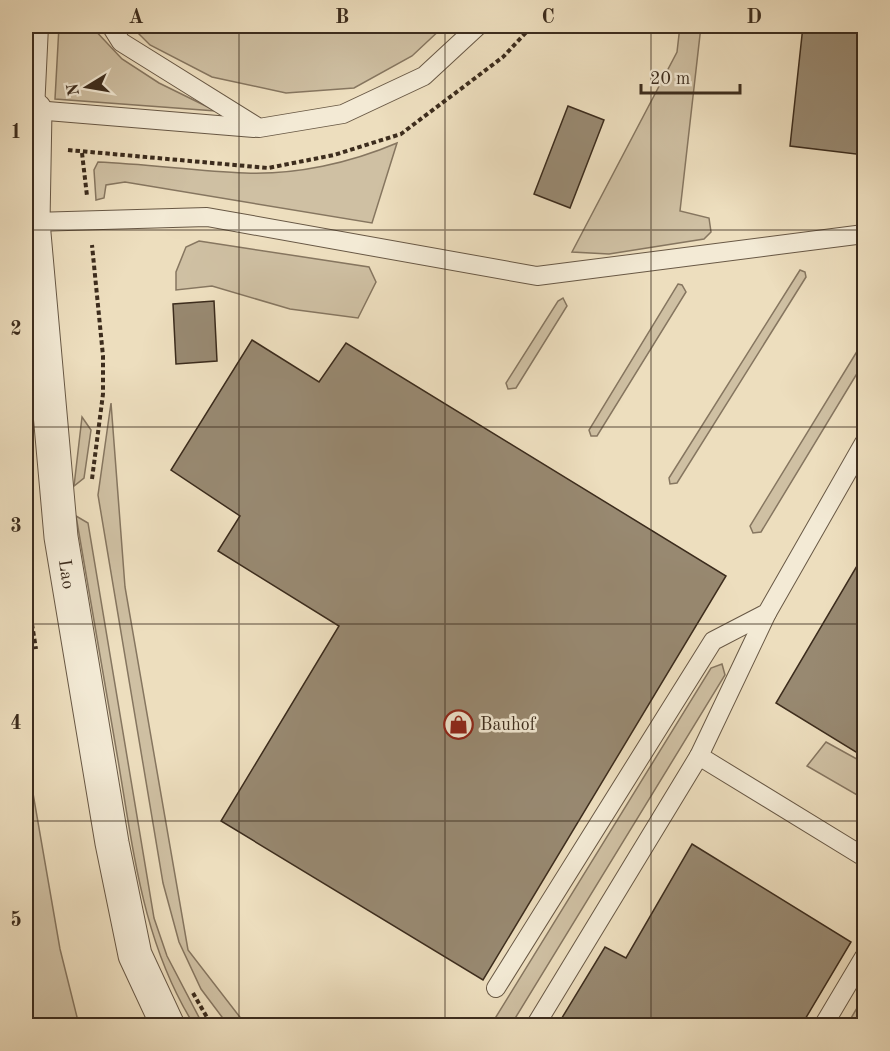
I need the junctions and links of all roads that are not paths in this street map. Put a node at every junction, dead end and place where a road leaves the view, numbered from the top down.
1 (39, 26) edge
2 (111, 26) edge
3 (478, 26) edge
4 (35, 110) junction
5 (259, 128) junction
6 (33, 222) junction
7 (864, 234) edge
8 (864, 443) edge
9 (767, 613) junction
10 (699, 756) junction
11 (864, 857) edge
12 (864, 957) edge
13 (495, 988) dead end
14 (168, 1026) edge
15 (535, 1026) edge
16 (824, 1026) edge

1 - 4 lane
2 - 5 lane
3 - 5 lane
4 - 5 lane
4 - 6 street, Lao
6 - 7 lane
6 - 14 street, Lao
8 - 9 lane
9 - 10 lane
9 - 13 lane
10 - 11 lane
10 - 15 lane
12 - 16 lane

